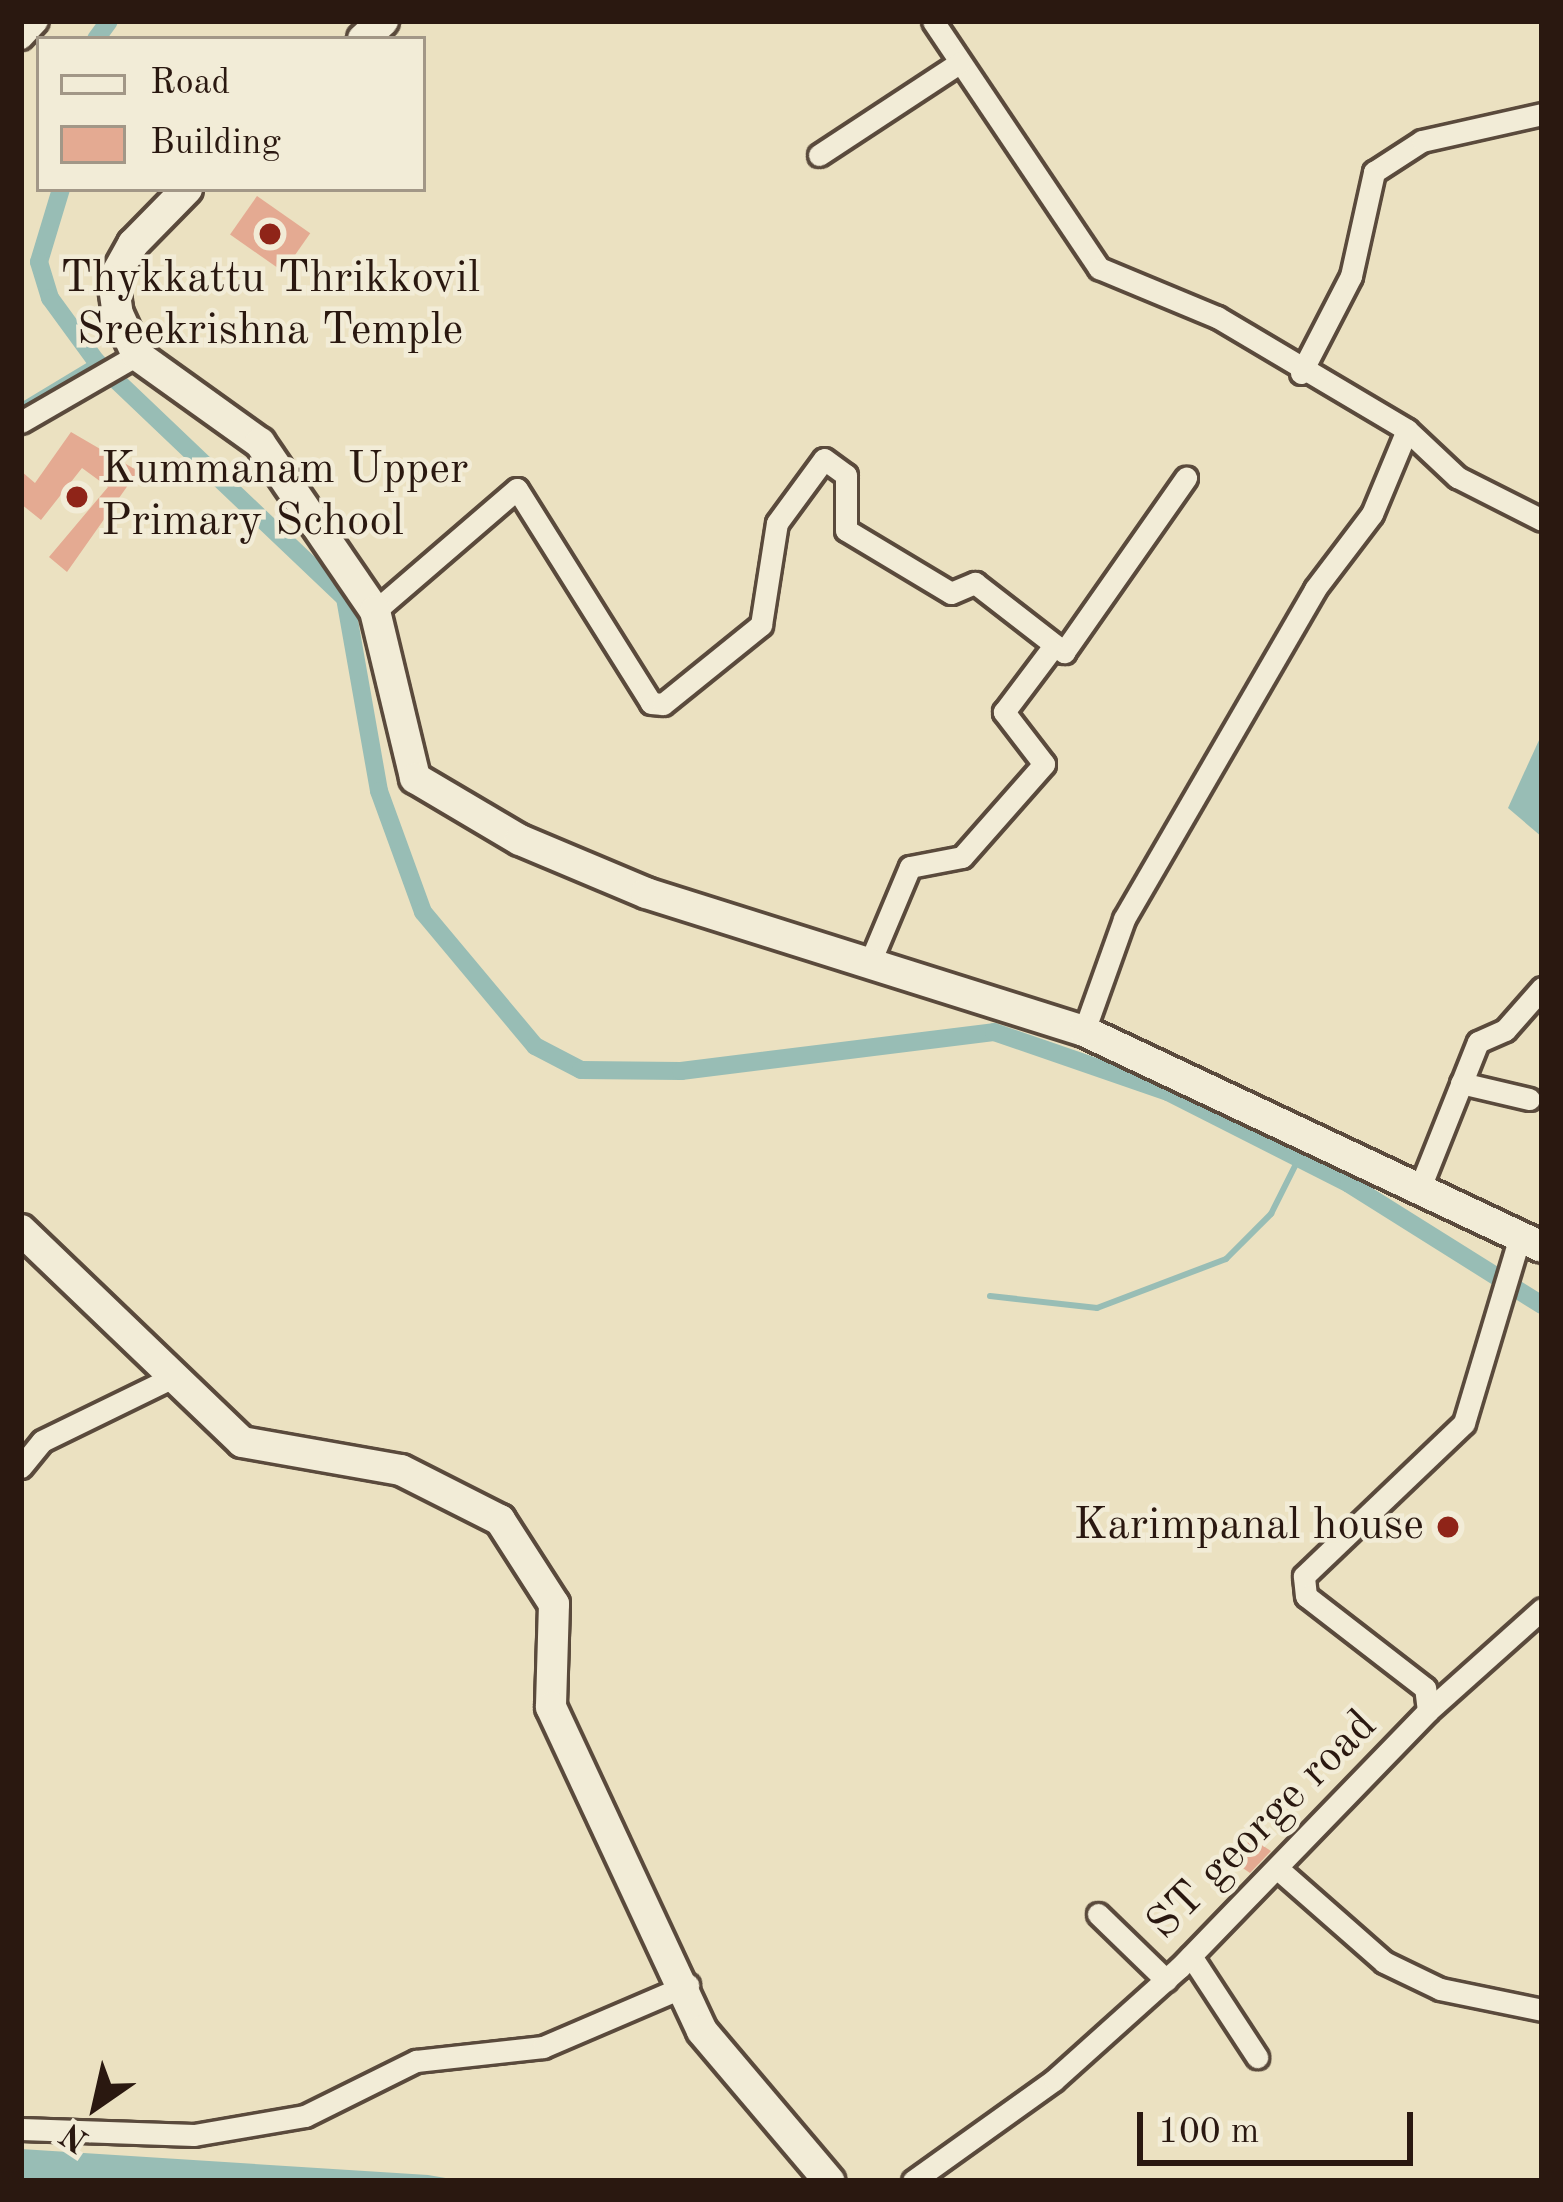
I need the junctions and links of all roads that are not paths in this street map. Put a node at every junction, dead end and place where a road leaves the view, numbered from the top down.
1 (37, 21) edge
2 (933, 21) edge
3 (21, 38) edge
4 (958, 63) junction
5 (1542, 114) edge
6 (819, 155) dead end
7 (186, 192) edge
8 (129, 359) junction
9 (1301, 373) junction
10 (21, 422) edge
11 (1407, 430) junction
12 (1186, 478) dead end
13 (1542, 520) edge
14 (375, 611) junction
15 (1050, 651) junction
16 (870, 962) junction
17 (1542, 988) edge
18 (1084, 1031) junction
19 (1461, 1083) junction
20 (1529, 1099) dead end
21 (1419, 1190) junction
22 (21, 1229) edge
23 (1523, 1249) edge
24 (175, 1376) junction
25 (21, 1468) edge
26 (1542, 1609) edge
27 (1428, 1711) junction
28 (1277, 1868) junction
29 (1098, 1914) dead end
30 (1191, 1956) junction
31 (1166, 1980) junction
32 (688, 1985) junction
33 (1542, 2011) edge
34 (1257, 2057) dead end
35 (21, 2129) edge
36 (829, 2181) edge
37 (913, 2181) edge

1 - 3 street
2 - 4 street
4 - 6 street
4 - 9 street
5 - 9 street
7 - 8 main road
8 - 10 street
8 - 14 main road
9 - 11 street
11 - 13 street
11 - 18 street
12 - 15 street
14 - 15 street
14 - 16 main road
15 - 16 street
16 - 18 main road
17 - 19 street
18 - 21 main road
19 - 20 street
19 - 21 street
21 - 23 main road
22 - 24 main road
23 - 27 street, ST george road
24 - 25 street
24 - 32 main road
26 - 27 street
27 - 28 street, ST george road
28 - 30 street, ST george road
28 - 33 street
29 - 31 street
30 - 31 street, ST george road
30 - 34 street
31 - 37 street, ST george road
32 - 35 street
32 - 36 main road

